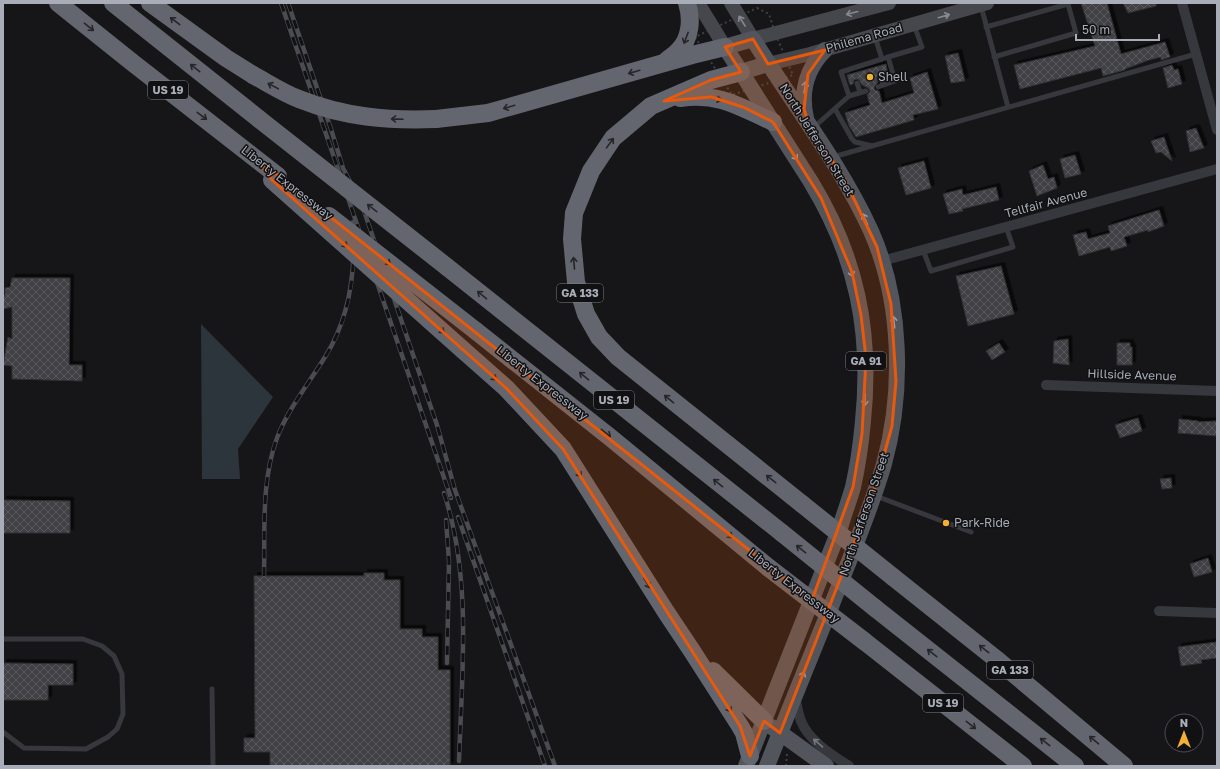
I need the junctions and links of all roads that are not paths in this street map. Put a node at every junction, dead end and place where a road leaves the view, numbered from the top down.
1 (58, 3) edge
2 (113, 3) edge
3 (150, 3) edge
4 (687, 3) edge
5 (698, 3) edge
6 (731, 3) edge
7 (889, 3) edge
8 (1067, 3) edge
9 (1182, 3) edge
10 (984, 4) edge
11 (914, 24) junction
12 (986, 27) junction
13 (874, 36) junction
14 (753, 39) junction
15 (725, 47) junction
16 (826, 50) junction
17 (1196, 54) junction
18 (888, 57) junction
19 (994, 57) junction
20 (879, 62) junction
21 (662, 64) junction
22 (768, 64) junction
23 (741, 72) junction
24 (881, 77) dead end
25 (857, 83) dead end
26 (866, 91) dead end
27 (860, 92) junction
28 (849, 96) junction
29 (664, 101) junction
30 (1008, 107) junction
31 (835, 109) junction
32 (773, 122) junction
33 (810, 127) junction
34 (1217, 130) edge
35 (873, 146) junction
36 (830, 158) junction
37 (1217, 169) edge
38 (275, 178) junction
39 (1006, 227) junction
40 (923, 250) junction
41 (882, 262) junction
42 (1046, 385) dead end
43 (1217, 391) edge
44 (873, 495) junction
45 (971, 532) dead end
46 (1159, 611) dead end
47 (1217, 613) edge
48 (3, 639) edge
49 (692, 651) junction
50 (212, 689) dead end
51 (794, 696) junction
52 (764, 721) junction
53 (3, 732) edge
54 (780, 733) junction
55 (748, 761) edge
56 (213, 766) edge
57 (768, 766) edge
58 (826, 766) edge
59 (849, 766) edge
60 (1023, 766) edge
61 (1075, 766) edge
62 (1124, 766) edge

1 -> 38 highway, Liberty Expressway / US 19
61 -> 2 highway, US 19, bridge
21 -> 3 highway, bridge
4 -> 21 highway
5 - 15 main road
14 -> 6 main road, North Jefferson Street
7 -> 14 main road
8 - 12 lane
8 - 19 lane
9 - 17 street
11 -> 10 main road, Philema Road
10 - 12 lane
11 - 13 main road, Philema Road
11 - 18 lane
12 - 19 lane
13 - 16 main road, Philema Road
13 - 20 lane
14 - 15 main road
14 - 22 main road, North Jefferson Street
15 - 21 highway
15 - 23 main road, GA 91
16 - 22 main road, Philema Road
33 -> 16 main road
17 - 30 lane
17 - 34 street
18 - 20 lane
18 - 24 lane
19 - 30 lane
20 - 28 lane
22 - 23 main road, Philema Road / GA 133
22 - 33 main road, North Jefferson Street
23 - 29 highway, GA 133
23 - 32 main road, GA 91
25 - 27 lane
26 - 27 lane
27 - 28 lane
28 - 31 lane
29 -> 32 highway
62 -> 29 highway, GA 133, bridge
30 - 35 lane
31 - 33 lane
31 - 35 lane
32 -> 52 main road, North Jefferson Street / GA 91
33 - 36 main road, North Jefferson Street / GA 91
35 - 36 lane
41 -> 36 main road, North Jefferson Street / GA 91
37 - 39 street, Tellfair Avenue
38 -> 49 highway, bridge
38 -> 60 highway, Liberty Expressway / US 19, bridge
39 - 40 street, Tellfair Avenue
39 - 40 lane
40 - 41 street, Tellfair Avenue
44 -> 41 main road, North Jefferson Street / GA 91
42 - 43 street, Hillside Avenue
44 - 45 lane
51 -> 44 main road, North Jefferson Street / GA 91
46 - 47 street
48 - 53 lane
49 - 52 highway
49 -> 55 highway
50 - 56 lane
51 - 54 main road, North Jefferson Street / GA 91
59 -> 51 street
52 - 54 main road
52 - 55 main road, North Jefferson Street / GA 91
54 - 57 main road, North Jefferson Street / GA 91
54 - 58 main road

